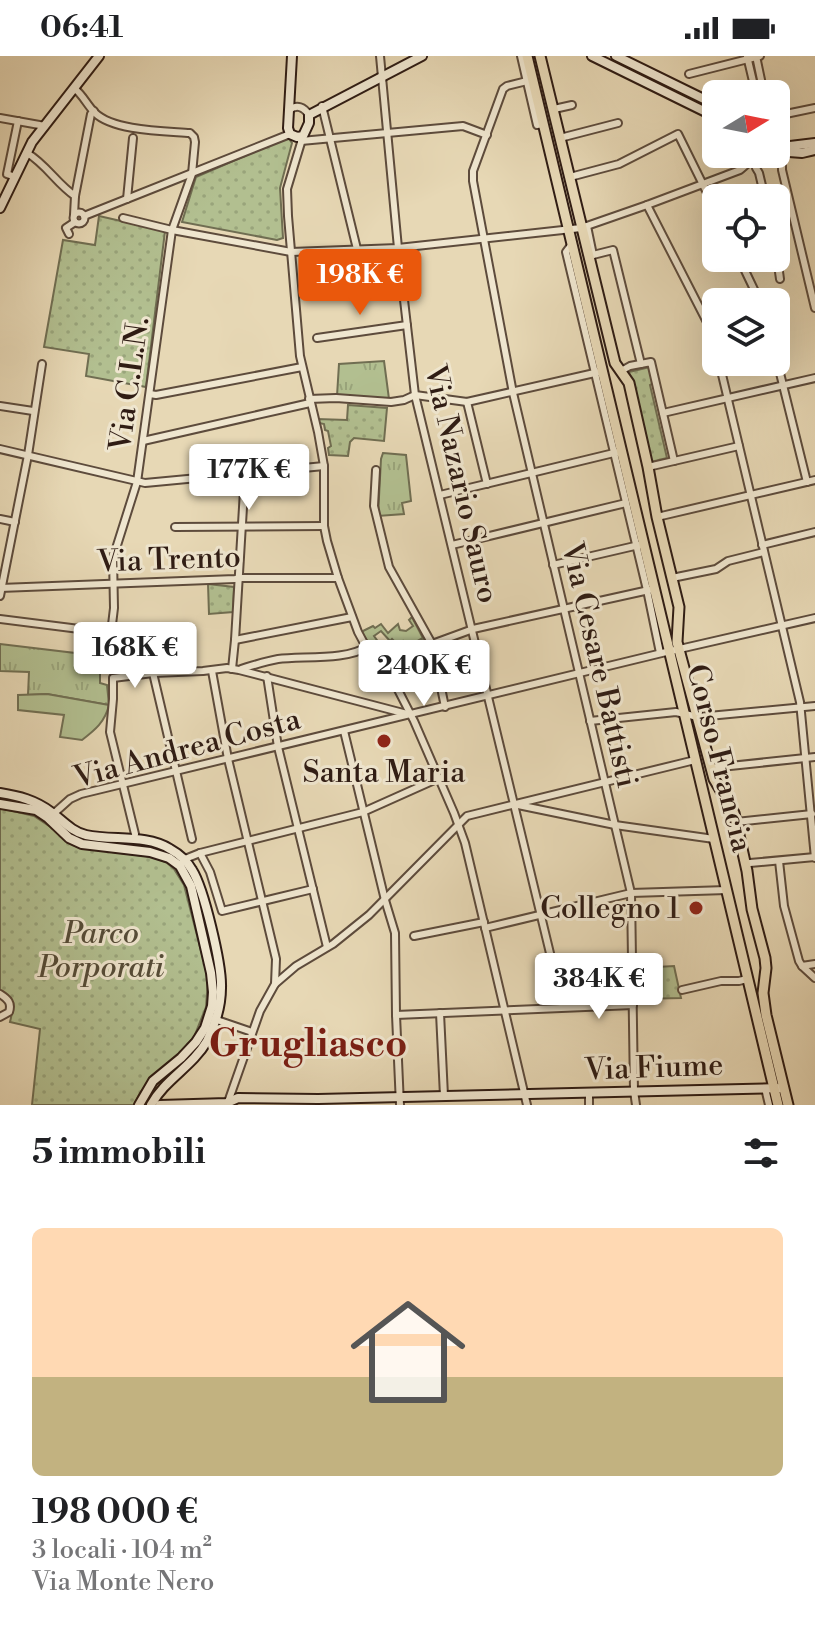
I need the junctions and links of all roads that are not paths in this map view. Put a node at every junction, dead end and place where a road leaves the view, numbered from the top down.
1 (99, 56) edge
2 (292, 56) edge
3 (380, 56) edge
4 (422, 56) edge
5 (524, 56) edge
6 (540, 56) edge
7 (593, 56) edge
8 (616, 56) edge
9 (753, 57) edge
10 (689, 74) dead end
11 (382, 76) junction
12 (755, 80) edge
13 (760, 80) edge
14 (527, 81) junction
15 (74, 88) junction
16 (702, 98) edge
17 (572, 105) dead end
18 (322, 106) junction
19 (815, 108) edge
20 (554, 109) junction
21 (702, 110) edge
22 (94, 111) junction
23 (288, 111) junction
24 (790, 113) edge
25 (309, 115) junction
26 (0, 118) edge
27 (18, 121) junction
28 (618, 123) dead end
29 (543, 124) junction
30 (45, 126) junction
31 (388, 132) junction
32 (290, 134) junction
33 (487, 135) junction
34 (133, 138) dead end
35 (302, 138) junction
36 (330, 138) junction
37 (560, 138) junction
38 (815, 143) edge
39 (790, 149) edge
40 (815, 150) edge
41 (27, 153) junction
42 (802, 153) junction
43 (790, 154) edge
44 (790, 161) edge
45 (744, 168) edge
46 (782, 168) edge
47 (192, 174) junction
48 (15, 177) junction
49 (570, 177) junction
50 (702, 184) edge
51 (703, 184) joint
52 (75, 196) junction
53 (127, 199) junction
54 (647, 205) junction
55 (0, 208) edge
56 (123, 218) dead end
57 (74, 219) junction
58 (584, 227) junction
59 (568, 228) junction
60 (172, 230) junction
61 (69, 234) dead end
62 (485, 239) junction
63 (398, 248) junction
64 (357, 249) junction
65 (347, 250) junction
66 (291, 252) junction
67 (591, 255) junction
68 (779, 272) edge
69 (401, 277) junction
70 (780, 279) dead end
71 (347, 284) junction
72 (333, 293) dead end
73 (815, 308) edge
74 (702, 312) edge
75 (407, 325) junction
76 (317, 338) dead end
77 (42, 364) dead end
78 (641, 364) junction
79 (302, 367) junction
80 (621, 371) junction
81 (599, 372) junction
82 (722, 376) edge
83 (781, 376) edge
84 (815, 378) edge
85 (783, 385) junction
86 (513, 393) junction
87 (150, 394) junction
88 (415, 395) junction
89 (727, 398) junction
90 (310, 401) junction
91 (467, 402) junction
92 (0, 406) edge
93 (33, 411) junction
94 (663, 413) junction
95 (143, 441) junction
96 (739, 446) junction
97 (0, 449) edge
98 (618, 452) junction
99 (28, 455) junction
100 (674, 461) junction
101 (324, 466) junction
102 (648, 467) junction
103 (376, 470) dead end
104 (531, 473) junction
105 (245, 474) junction
106 (811, 481) edge
107 (137, 482) junction
108 (487, 484) junction
109 (751, 494) junction
110 (440, 495) junction
111 (629, 502) junction
112 (657, 517) junction
113 (0, 519) edge
114 (15, 522) junction
115 (543, 522) junction
116 (324, 526) junction
117 (175, 527) dead end
118 (242, 527) junction
119 (815, 534) edge
120 (640, 544) junction
121 (452, 545) junction
122 (762, 550) junction
123 (553, 565) junction
124 (338, 578) junction
125 (672, 578) junction
126 (238, 579) junction
127 (114, 583) junction
128 (1, 588) edge
129 (651, 589) junction
130 (0, 596) edge
131 (564, 608) junction
132 (352, 617) junction
133 (815, 618) edge
134 (0, 619) edge
135 (781, 626) junction
136 (473, 629) junction
137 (235, 640) junction
138 (432, 644) junction
139 (366, 647) junction
140 (669, 651) junction
141 (235, 669) junction
142 (212, 671) junction
143 (153, 673) junction
144 (579, 674) junction
145 (267, 676) junction
146 (392, 678) junction
147 (489, 696) junction
148 (815, 706) edge
149 (445, 707) junction
150 (801, 707) junction
151 (684, 714) junction
152 (410, 715) junction
153 (698, 717) junction
154 (590, 721) junction
155 (344, 731) junction
156 (278, 747) junction
157 (815, 757) edge
158 (806, 758) junction
159 (228, 759) junction
160 (695, 760) junction
161 (711, 768) junction
162 (176, 772) junction
163 (439, 778) junction
164 (605, 783) junction
165 (123, 784) junction
166 (0, 793) edge
167 (0, 804) edge
168 (515, 804) junction
169 (363, 812) junction
170 (813, 814) edge
171 (51, 816) junction
172 (736, 822) junction
173 (459, 825) junction
174 (615, 825) junction
175 (297, 828) junction
176 (135, 834) dead end
177 (192, 839) dead end
178 (714, 839) junction
179 (248, 841) junction
180 (200, 853) junction
181 (815, 857) edge
182 (779, 861) junction
183 (182, 862) junction
184 (750, 863) dead end
185 (313, 889) junction
186 (727, 890) junction
187 (631, 893) junction
188 (385, 900) junction
189 (263, 901) junction
190 (541, 914) junction
191 (484, 925) junction
192 (414, 936) dead end
193 (327, 947) junction
194 (815, 964) edge
195 (802, 966) junction
196 (815, 978) edge
197 (747, 979) junction
198 (275, 984) junction
199 (682, 990) dead end
200 (0, 994) edge
201 (633, 1005) junction
202 (563, 1007) junction
203 (504, 1011) junction
204 (440, 1013) junction
205 (396, 1015) junction
206 (0, 1017) edge
207 (212, 1018) junction
208 (252, 1032) junction
209 (774, 1088) junction
210 (634, 1091) junction
211 (589, 1093) junction
212 (525, 1094) junction
213 (444, 1096) junction
214 (400, 1101) edge
215 (227, 1104) edge
216 (139, 1105) edge
217 (151, 1105) edge
218 (160, 1105) edge
219 (527, 1105) edge
220 (589, 1105) edge
221 (636, 1105) edge
222 (769, 1105) edge
223 (778, 1105) edge
224 (788, 1105) edge

1 - 15 street
2 - 23 street
3 - 11 street, Via Nazario Sauro
4 - 11 street
5 - 14 street, Corso Francia
5 - 29 main road, Corso Francia
6 - 20 main road, Corso Francia
7 - 21 street
8 - 16 street
9 - 10 street
9 - 12 street
9 - 13 street
11 - 18 street
11 - 31 street, Via Nazario Sauro
14 - 29 street, Corso Francia
14 - 33 street, Via Cesare Battisti
15 - 22 street
15 - 30 street
17 - 20 street
18 - 25 street
18 - 36 street
19 - 24 street
20 - 37 main road, Corso Francia
22 - 47 street, Via C.L.N.
22 - 52 street
23 - 25 street
23 - 32 street
25 - 35 street
26 - 27 street
27 - 30 street
27 - 48 street
28 - 37 street
29 - 59 main road, Corso Francia
30 - 41 street
31 - 33 street
31 - 36 street
31 - 63 street, Via Nazario Sauro
32 - 35 street
32 - 47 street
33 - 62 street, Via Cesare Battisti
34 - 53 street
35 - 36 street
35 - 66 street
36 - 64 street
37 - 49 main road, Corso Francia
38 - 39 street
40 - 42 street
41 - 48 street
41 - 52 street
42 - 43 street
42 - 44 street
45 - 51 street
46 - 73 street
47 - 53 street
47 - 60 street, Via C.L.N.
48 - 55 street
49 - 51 street
49 - 58 main road, Corso Francia
50 - 54 street
52 - 57 street
53 - 57 street
54 - 58 street
54 - 74 street
56 - 60 street
57 - 61 street
58 - 59 street
58 - 67 main road, Corso Francia
59 - 62 street
59 - 81 main road, Corso Francia
60 - 66 street
60 - 87 street, Via C.L.N.
62 - 63 street
62 - 86 street, Via Cesare Battisti
63 - 64 street
63 - 69 street, Via Nazario Sauro
64 - 65 street
65 - 66 street
65 - 71 street
66 - 79 street
67 - 78 street
67 - 80 main road, Corso Francia
68 - 70 street
69 - 71 street
69 - 75 street, Via Nazario Sauro
71 - 72 street
75 - 76 street
75 - 88 street, Via Nazario Sauro
77 - 93 street
78 - 80 street
78 - 94 street
79 - 87 street
79 - 90 street
80 - 102 main road, Corso Francia
81 - 86 street
81 - 98 main road, Corso Francia
82 - 89 street
83 - 85 street
84 - 85 street
85 - 89 street
85 - 106 street
86 - 91 street
86 - 104 street, Via Cesare Battisti
87 - 95 street, Via C.L.N.
88 - 90 street
88 - 91 street
88 - 110 street, Via Nazario Sauro
89 - 94 street
89 - 96 street
90 - 95 street
90 - 101 street
91 - 108 street
92 - 93 street
93 - 99 street
94 - 100 street
95 - 107 street, Via C.L.N.
96 - 100 street
96 - 109 street
97 - 99 street
98 - 104 street
98 - 111 main road, Corso Francia
99 - 107 street
99 - 114 street
100 - 102 street
101 - 105 street
101 - 116 street
102 - 112 main road, Corso Francia
103 - 138 street
104 - 108 street
104 - 115 street, Via Cesare Battisti
105 - 107 street
105 - 118 street
106 - 109 street
107 - 127 street, Via C.L.N.
108 - 110 street
109 - 112 street
109 - 122 street
110 - 121 street, Via Nazario Sauro
111 - 115 street
111 - 120 main road, Corso Francia
112 - 125 main road, Corso Francia
113 - 114 street
114 - 128 street
115 - 121 street
115 - 123 street, Via Cesare Battisti
116 - 118 street
116 - 124 street
117 - 118 street
118 - 126 street
119 - 122 street
120 - 123 street
120 - 129 main road, Corso Francia
121 - 136 street, Via Nazario Sauro
122 - 125 street
122 - 135 street
123 - 131 street, Via Cesare Battisti
124 - 126 street, Via Trento
124 - 132 street
125 - 140 main road, Corso Francia
126 - 127 street, Via Trento
126 - 137 street
127 - 128 street, Via Trento
127 - 134 street, Via C.L.N.
128 - 130 street
129 - 131 street
129 - 140 main road, Corso Francia
131 - 136 street
131 - 144 street, Via Cesare Battisti
132 - 137 street
132 - 139 street
133 - 135 street, Via Andrea Costa
135 - 140 street, Via Andrea Costa
135 - 150 street
136 - 138 street
136 - 147 street, Via Nazario Sauro
137 - 141 street
138 - 146 street
138 - 149 street
139 - 141 street
139 - 146 street
140 - 144 street, Via Andrea Costa
140 - 151 main road, Corso Francia
140 - 153 main road, Corso Francia
141 - 142 street
141 - 145 street
142 - 143 street
142 - 159 street
143 - 162 street
143 - 165 street
144 - 147 street, Via Andrea Costa
144 - 154 street, Via Cesare Battisti
145 - 152 street
145 - 156 street
146 - 152 street
147 - 149 street, Via Andrea Costa
147 - 168 street, Via Nazario Sauro
148 - 150 street
149 - 152 street, Via Andrea Costa
150 - 153 street
150 - 158 street
151 - 153 street
151 - 154 street
151 - 160 main road, Corso Francia
152 - 155 street, Via Andrea Costa
152 - 163 street
153 - 161 main road, Corso Francia
154 - 164 street, Via Cesare Battisti
155 - 156 street, Via Andrea Costa
155 - 169 street
156 - 159 street, Via Andrea Costa
156 - 175 street
157 - 158 street
158 - 161 street
158 - 170 street
159 - 162 street, Via Andrea Costa
159 - 179 street
160 - 164 street
160 - 178 main road, Corso Francia
161 - 172 main road, Corso Francia
162 - 165 street, Via Andrea Costa
162 - 177 street
163 - 169 street
163 - 173 street
164 - 168 street
164 - 174 street, Via Cesare Battisti
165 - 171 street, Via Andrea Costa
165 - 176 street
166 - 171 street
167 - 171 street
168 - 173 street
168 - 174 street
168 - 190 street, Via Nazario Sauro
169 - 175 street
169 - 188 street
170 - 172 street
170 - 181 street
171 - 183 street
172 - 209 main road, Corso Francia
173 - 188 street
173 - 191 street
174 - 178 street
174 - 187 street, Via Cesare Battisti
175 - 179 street
175 - 185 street
178 - 186 main road, Corso Francia
179 - 180 street
179 - 189 street
180 - 183 street
180 - 189 street
181 - 182 street, Corso Francia
182 - 184 street, Corso Francia
182 - 195 street
183 - 207 street
185 - 189 street
185 - 193 street
186 - 187 street
186 - 197 main road, Corso Francia
187 - 190 street
187 - 201 street, Via Cesare Battisti
188 - 193 street
188 - 205 street
189 - 198 street
190 - 191 street
190 - 202 street, Via Nazario Sauro
191 - 192 street
191 - 203 street
193 - 198 street
194 - 195 street
195 - 196 street
197 - 199 street
197 - 209 main road, Corso Francia
198 - 208 street
200 - 206 street
201 - 202 street
201 - 210 street, Via Cesare Battisti
202 - 203 street
203 - 204 street
203 - 212 street
204 - 205 street
204 - 213 street
205 - 214 street
207 - 208 street
207 - 216 street
207 - 217 street
208 - 215 street
209 - 210 street, Via Fiume
209 - 222 street, Corso Francia
209 - 223 main road, Corso Francia
209 - 224 main road, Corso Francia
210 - 211 street, Via Fiume
210 - 221 street, Via Cesare Battisti
211 - 212 street, Via Fiume
211 - 220 street
212 - 213 street, Via Fiume
212 - 219 street
213 - 214 street, Via Fiume
214 - 215 street, Via Fiume
215 - 218 street, Via Fiume

